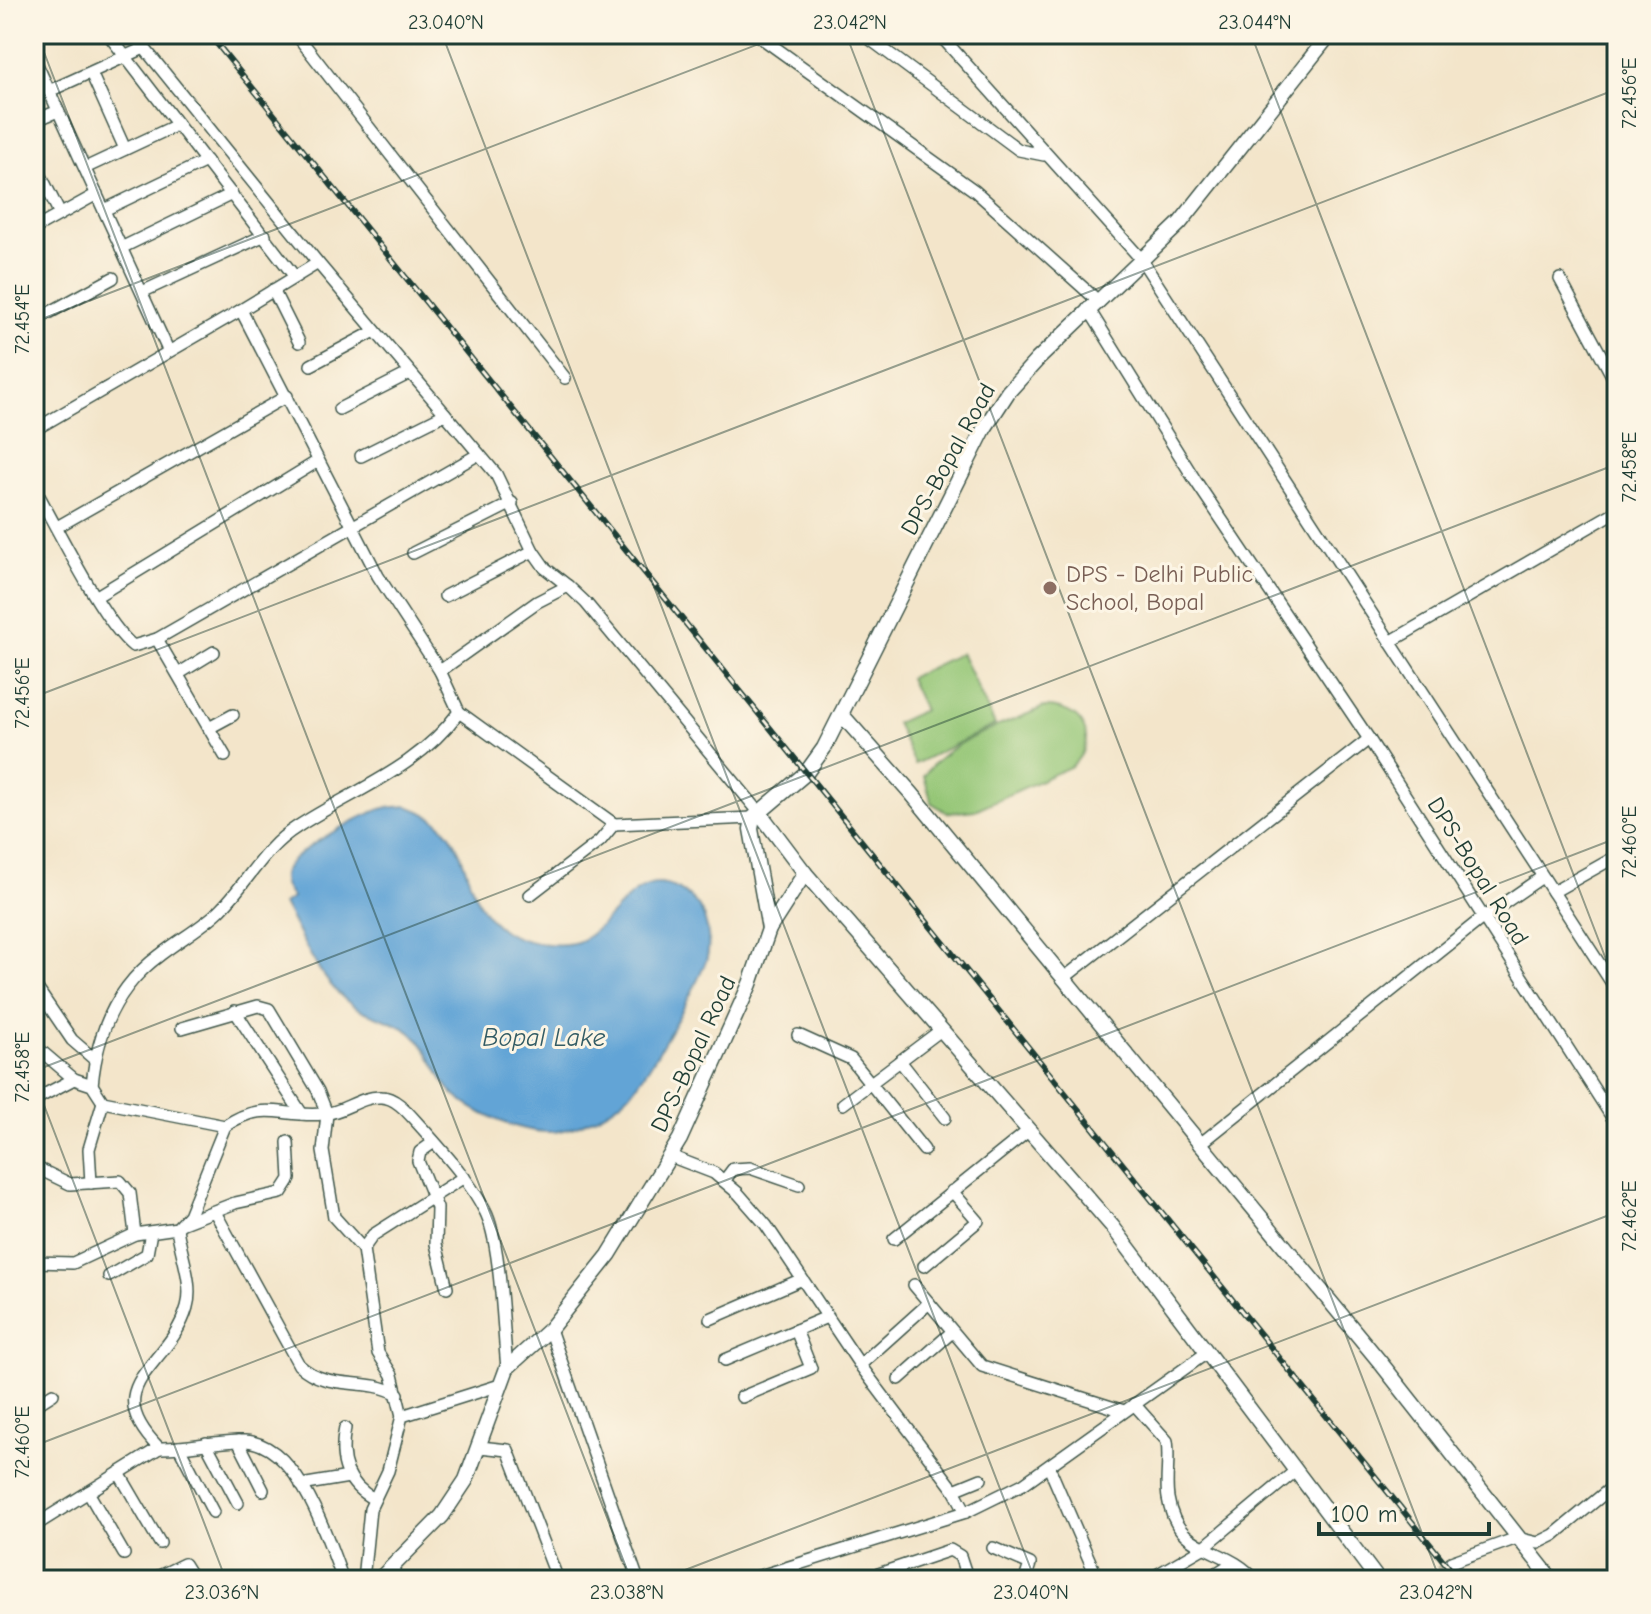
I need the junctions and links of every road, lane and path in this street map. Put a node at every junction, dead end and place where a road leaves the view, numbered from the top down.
1 (108, 34) edge
2 (133, 34) edge
3 (296, 34) edge
4 (756, 34) edge
5 (863, 34) edge
6 (939, 34) edge
7 (1330, 34) edge
8 (144, 48) junction
9 (34, 58) edge
10 (127, 58) junction
11 (91, 73) junction
12 (49, 91) junction
13 (58, 111) junction
14 (34, 121) edge
15 (177, 125) junction
16 (125, 149) junction
17 (1044, 155) junction
18 (206, 161) junction
19 (34, 162) edge
20 (85, 168) junction
21 (97, 194) junction
22 (232, 194) junction
23 (104, 210) junction
24 (60, 214) junction
25 (34, 229) edge
26 (265, 235) junction
27 (121, 248) junction
28 (1141, 259) junction
29 (318, 263) junction
30 (295, 277) junction
31 (113, 278) dead end
32 (1560, 279) dead end
33 (273, 290) junction
34 (142, 292) junction
35 (1098, 299) junction
36 (241, 310) junction
37 (34, 321) edge
38 (375, 331) junction
39 (299, 342) dead end
40 (168, 350) junction
41 (311, 365) dead end
42 (410, 373) junction
43 (565, 378) dead end
44 (1617, 385) edge
45 (287, 396) junction
46 (339, 409) dead end
47 (445, 414) junction
48 (34, 430) edge
49 (479, 454) junction
50 (361, 456) dead end
51 (318, 461) junction
52 (34, 487) edge
53 (512, 503) junction
54 (1617, 511) edge
55 (351, 526) junction
56 (57, 527) junction
57 (533, 551) junction
58 (413, 553) dead end
59 (568, 586) junction
60 (97, 596) junction
61 (445, 596) dead end
62 (157, 639) junction
63 (1390, 642) junction
64 (214, 652) dead end
65 (440, 671) junction
66 (178, 674) junction
67 (459, 712) junction
68 (841, 714) junction
69 (233, 715) dead end
70 (209, 728) junction
71 (1369, 739) junction
72 (225, 756) dead end
73 (756, 815) junction
74 (614, 824) junction
75 (1617, 856) edge
76 (805, 873) junction
77 (1542, 877) junction
78 (1553, 892) junction
79 (530, 895) dead end
80 (1481, 919) junction
81 (769, 929) junction
82 (1064, 978) junction
83 (34, 984) edge
84 (1617, 991) edge
85 (235, 1011) junction
86 (182, 1028) dead end
87 (941, 1030) junction
88 (798, 1035) dead end
89 (34, 1045) edge
90 (94, 1059) junction
91 (900, 1061) junction
92 (74, 1079) junction
93 (872, 1082) junction
94 (92, 1085) junction
95 (34, 1100) edge
96 (103, 1102) junction
97 (843, 1104) dead end
98 (302, 1114) junction
99 (327, 1114) junction
100 (945, 1118) dead end
101 (1617, 1125) edge
102 (225, 1126) junction
103 (1028, 1131) junction
104 (288, 1142) dead end
105 (434, 1142) junction
106 (1199, 1145) junction
107 (924, 1150) dead end
108 (670, 1156) junction
109 (34, 1170) edge
110 (464, 1177) junction
111 (724, 1181) junction
112 (91, 1183) junction
113 (799, 1185) dead end
114 (952, 1191) junction
115 (434, 1196) junction
116 (215, 1212) junction
117 (34, 1217) edge
118 (34, 1223) edge
119 (180, 1226) junction
120 (151, 1232) junction
121 (135, 1234) junction
122 (894, 1239) dead end
123 (363, 1249) junction
124 (34, 1262) edge
125 (924, 1266) dead end
126 (109, 1276) dead end
127 (800, 1280) junction
128 (914, 1285) dead end
129 (447, 1288) dead end
130 (929, 1303) junction
131 (827, 1317) junction
132 (710, 1319) dead end
133 (550, 1329) junction
134 (796, 1330) junction
135 (952, 1332) junction
136 (1205, 1354) junction
137 (725, 1360) dead end
138 (860, 1365) junction
139 (507, 1368) junction
140 (899, 1379) dead end
141 (497, 1386) junction
142 (53, 1394) dead end
143 (398, 1394) junction
144 (742, 1397) dead end
145 (34, 1406) edge
146 (1129, 1408) junction
147 (402, 1416) junction
148 (345, 1428) dead end
149 (238, 1441) junction
150 (206, 1443) junction
151 (179, 1447) junction
152 (480, 1447) junction
153 (159, 1448) junction
154 (1049, 1467) junction
155 (1294, 1472) junction
156 (119, 1473) junction
157 (349, 1477) junction
158 (981, 1479) dead end
159 (1617, 1483) edge
160 (301, 1485) junction
161 (263, 1490) dead end
162 (954, 1490) junction
163 (88, 1492) junction
164 (374, 1499) junction
165 (238, 1503) dead end
166 (213, 1512) dead end
167 (966, 1512) junction
168 (34, 1526) edge
169 (1517, 1538) junction
170 (160, 1543) dead end
171 (993, 1548) dead end
172 (1203, 1548) junction
173 (124, 1554) dead end
174 (1451, 1562) tunnel mouth
175 (1233, 1563) junction
176 (395, 1574) edge
177 (151, 1580) edge
178 (194, 1580) edge
179 (343, 1580) edge
180 (363, 1580) edge
181 (379, 1580) edge
182 (558, 1580) edge
183 (638, 1580) edge
184 (747, 1580) edge
185 (861, 1580) edge
186 (968, 1580) edge
187 (1025, 1580) edge
188 (1098, 1580) edge
189 (1148, 1580) edge
190 (1206, 1580) edge
191 (1255, 1580) edge
192 (1378, 1580) edge
193 (1552, 1580) edge

1 - 10 street
2 - 8 street
3 - 43 street
4 - 35 street
5 - 17 street
6 - 17 street
7 - 28 street
8 - 10 street
8 - 29 street
9 - 12 street
10 - 11 street
10 - 15 street
11 - 12 street
11 - 16 street
12 - 13 street
13 - 14 street
13 - 20 street
15 - 16 street
15 - 18 street
16 - 20 street
17 - 28 street
18 - 22 street
18 - 23 street
19 - 24 street
20 - 21 street
21 - 23 street
21 - 24 street
22 - 26 street
22 - 27 street
23 - 27 street
24 - 25 street
26 - 30 street
26 - 34 street
27 - 34 street
28 - 35 street
28 - 63 street
29 - 30 street
29 - 38 street
30 - 33 street
31 - 37 street
32 - 44 street
33 - 36 street
33 - 39 street
34 - 40 street
35 - 68 street, DPS-Bopal Road
35 - 71 street, DPS-Bopal Road
36 - 40 street
36 - 45 street
38 - 41 street
38 - 42 street
40 - 48 street
42 - 46 street
42 - 47 street
45 - 51 street
45 - 56 street
47 - 49 street
47 - 50 street
49 - 53 street
49 - 55 street
51 - 55 street
51 - 60 street
52 - 56 street
53 - 57 street
53 - 58 street
54 - 63 street
55 - 62 street
55 - 65 street
56 - 60 street
57 - 59 street
57 - 61 street
59 - 65 street
59 - 73 street
60 - 62 street
62 - 66 street
63 - 77 street
64 - 66 street
65 - 67 street
66 - 70 street
67 - 74 street
67 - 90 street
68 - 73 street, DPS-Bopal Road
68 - 82 street
69 - 70 street
70 - 72 street
71 - 80 street, DPS-Bopal Road
71 - 82 street
73 - 74 street
73 - 76 street
73 - 81 street, DPS-Bopal Road
74 - 79 street
75 - 78 street
76 - 81 street
76 - 87 street
77 - 78 street
77 - 80 street
78 - 84 street
80 - 101 street, DPS-Bopal Road
80 - 106 street
81 - 108 street, DPS-Bopal Road
82 - 106 street
83 - 90 street
85 - 86 street
85 - 98 street
85 - 99 street
87 - 91 street
87 - 103 street
88 - 93 street
89 - 92 street
90 - 94 street
91 - 93 street
91 - 100 street
92 - 94 street
92 - 95 street
93 - 97 street
93 - 107 street
94 - 96 street
96 - 102 street
96 - 112 street
98 - 99 street
98 - 102 street
99 - 105 street
99 - 123 street
102 - 119 street
103 - 114 street
103 - 136 street
104 - 116 street
105 - 110 street
105 - 115 street
106 - 169 street
108 - 111 street
108 - 133 street, DPS-Bopal Road
109 - 112 street
110 - 115 street
110 - 139 street
111 - 113 street
111 - 127 street
112 - 121 street
114 - 122 street
114 - 125 street
115 - 123 street
115 - 129 street
116 - 119 street
116 - 143 street
117 - 118 street
119 - 120 street
119 - 153 street
120 - 121 street
120 - 126 street
121 - 124 street
123 - 143 street
127 - 131 street
127 - 132 street
128 - 130 street
130 - 135 street
130 - 138 street
131 - 134 street
131 - 138 street
133 - 139 street, DPS-Bopal Road
133 - 183 street
134 - 137 street
134 - 144 street
135 - 140 street
135 - 146 street
136 - 146 street
136 - 155 street
138 - 162 street
139 - 141 street, DPS-Bopal Road
141 - 147 street
141 - 152 street, DPS-Bopal Road
142 - 145 street
143 - 147 street
146 - 154 street
146 - 172 street
147 - 164 street
148 - 157 street
149 - 150 street
149 - 160 street
149 - 161 street
150 - 151 street
150 - 165 street
151 - 153 street
151 - 166 street
152 - 176 street, DPS-Bopal Road
152 - 182 street
153 - 156 street
154 - 167 street
154 - 188 street
155 - 172 street
155 - 192 street
156 - 163 street
156 - 170 street
157 - 160 street
157 - 164 street
158 - 162 street
159 - 169 street
160 - 179 street
162 - 167 street
163 - 168 street
163 - 173 street
164 - 180 street
167 - 184 street
169 - 174 street
169 - 193 street
171 - 187 street
172 - 175 street
172 - 189 street
175 - 190 street
175 - 191 street
176 - 181 street, DPS-Bopal Road
177 - 178 street
185 - 186 street

